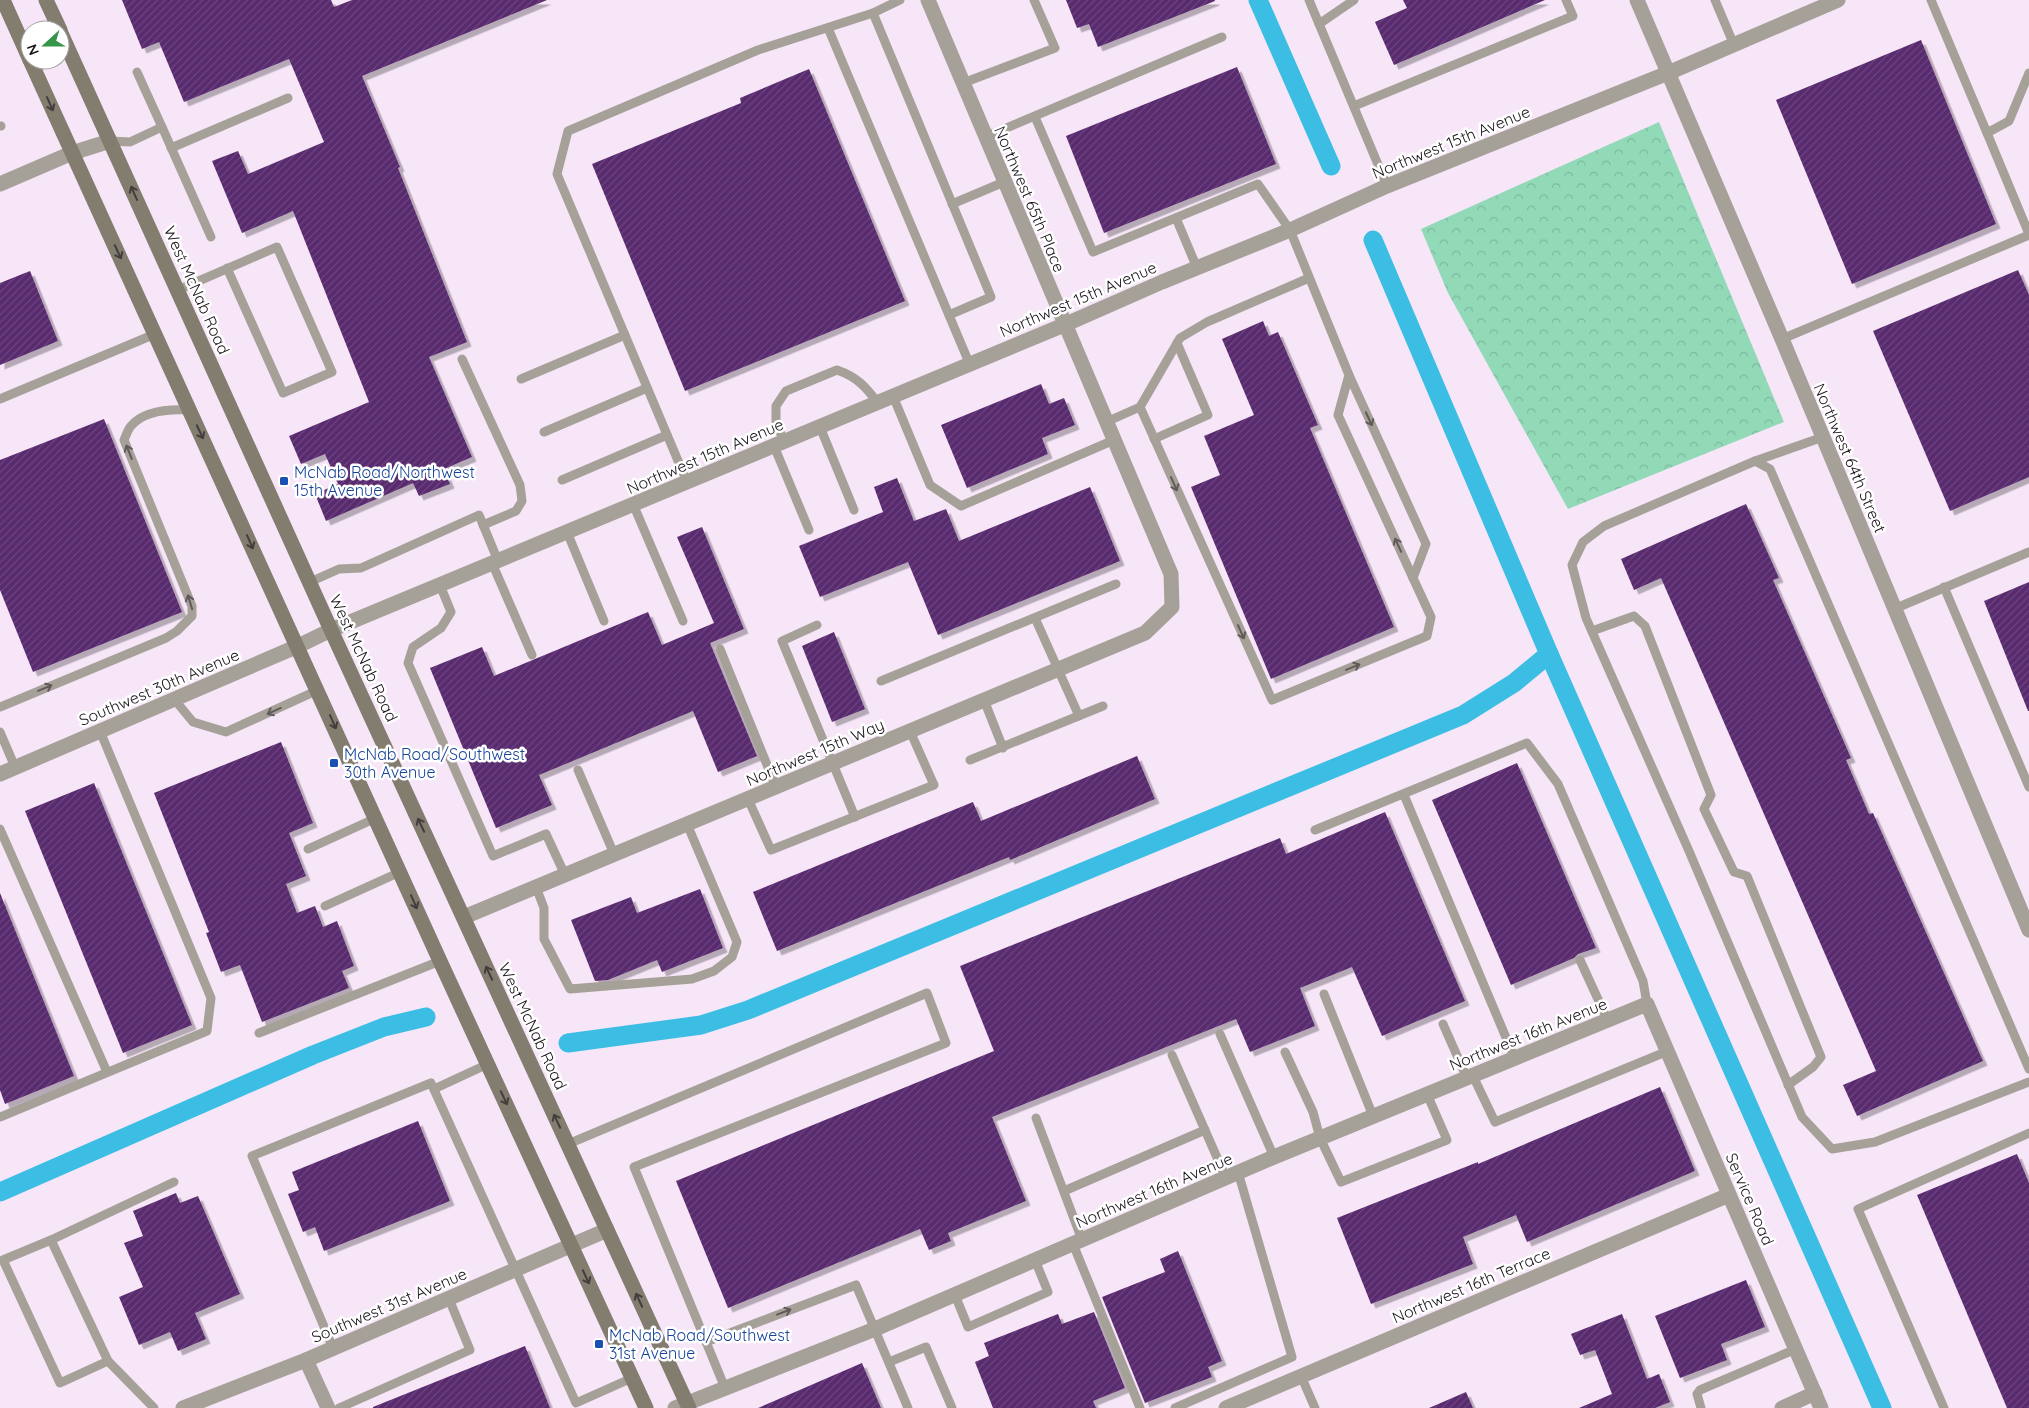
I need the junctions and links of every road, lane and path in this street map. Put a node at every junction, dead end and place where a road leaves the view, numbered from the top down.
1 (3, 0) edge
2 (46, 0) edge
3 (900, 0) edge
4 (928, 0) edge
5 (1034, 0) edge
6 (1309, 0) edge
7 (1354, 0) edge
8 (1566, 0) edge
9 (1637, 0) edge
10 (1715, 0) edge
11 (1838, 0) edge
12 (1931, 0) edge
13 (873, 13) junction
14 (55, 20) edge
15 (1320, 24) junction
16 (828, 28) junction
17 (1222, 37) dead end
18 (20, 38) edge
19 (1734, 45) junction
20 (70, 52) edge
21 (35, 70) edge
22 (137, 72) dead end
23 (1668, 73) junction
24 (2029, 73) edge
25 (963, 84) junction
26 (288, 98) dead end
27 (1354, 106) junction
28 (1035, 117) junction
29 (162, 127) junction
30 (1987, 133) junction
31 (985, 137) junction
32 (110, 141) junction
33 (171, 148) junction
34 (72, 153) junction
35 (1004, 182) junction
36 (0, 184) edge
37 (1387, 186) junction
38 (952, 204) junction
39 (1176, 218) junction
40 (1290, 230) junction
41 (2029, 235) edge
42 (211, 237) dead end
43 (227, 268) junction
44 (1197, 268) junction
45 (1310, 278) junction
46 (178, 290) junction
47 (949, 315) junction
48 (1064, 325) junction
49 (155, 334) junction
50 (625, 334) junction
51 (1782, 339) junction
52 (1177, 343) junction
53 (462, 359) dead end
54 (970, 364) junction
55 (1349, 375) junction
56 (521, 379) dead end
57 (647, 388) junction
58 (893, 396) junction
59 (0, 399) edge
60 (878, 403) junction
61 (1140, 407) junction
62 (190, 410) junction
63 (1106, 422) junction
64 (820, 427) junction
65 (544, 432) dead end
66 (667, 435) junction
67 (1823, 437) junction
68 (1154, 439) junction
69 (1114, 440) junction
70 (779, 444) junction
71 (1756, 461) junction
72 (562, 480) dead end
73 (687, 482) junction
74 (633, 504) junction
75 (854, 510) dead end
76 (483, 525) junction
77 (809, 530) dead end
78 (567, 532) junction
79 (2029, 552) edge
80 (495, 562) junction
81 (1413, 578) junction
82 (310, 582) junction
83 (1116, 584) dead end
84 (440, 585) junction
85 (1944, 587) junction
86 (1172, 607) joint
87 (1894, 609) junction
88 (1035, 618) junction
89 (604, 621) dead end
90 (683, 621) dead end
91 (818, 625) dead end
92 (331, 630) junction
93 (1592, 631) junction
94 (298, 646) junction
95 (720, 649) dead end
96 (532, 655) dead end
97 (1058, 669) junction
98 (881, 681) dead end
99 (318, 690) junction
100 (174, 699) junction
101 (984, 700) junction
102 (1103, 706) dead end
103 (0, 707) edge
104 (1079, 716) junction
105 (100, 731) junction
106 (910, 731) junction
107 (0, 732) edge
108 (1003, 748) junction
109 (970, 760) dead end
110 (833, 763) junction
111 (16, 767) junction
112 (578, 770) dead end
113 (0, 774) edge
114 (776, 787) junction
115 (2029, 787) edge
116 (1404, 795) junction
117 (748, 799) junction
118 (855, 817) junction
119 (376, 818) junction
120 (687, 824) junction
121 (0, 829) edge
122 (1315, 830) dead end
123 (308, 849) dead end
124 (614, 854) junction
125 (400, 872) junction
126 (564, 875) junction
127 (536, 887) junction
128 (325, 906) dead end
129 (464, 918) junction
130 (2029, 930) edge
131 (440, 960) junction
132 (1580, 960) dead end
133 (1324, 994) dead end
134 (1647, 1004) junction
135 (1608, 1021) junction
136 (1443, 1024) dead end
137 (259, 1033) dead end
138 (1220, 1034) dead end
139 (1668, 1051) junction
140 (1285, 1052) dead end
141 (1172, 1055) dead end
142 (1515, 1058) junction
143 (488, 1064) junction
144 (2029, 1069) edge
145 (107, 1072) junction
146 (1470, 1077) junction
147 (2029, 1082) edge
148 (1788, 1085) junction
149 (434, 1089) junction
150 (1427, 1094) junction
151 (1373, 1116) junction
152 (0, 1117) edge
153 (1036, 1118) dead end
154 (1205, 1130) junction
155 (2029, 1133) edge
156 (1320, 1138) junction
157 (568, 1144) junction
158 (1274, 1157) junction
159 (1232, 1175) junction
160 (174, 1182) dead end
161 (1064, 1191) junction
162 (1729, 1194) junction
163 (607, 1230) junction
164 (51, 1240) junction
165 (1078, 1242) junction
166 (571, 1246) junction
167 (1035, 1260) junction
168 (515, 1270) junction
169 (955, 1295) junction
170 (449, 1298) junction
171 (875, 1329) junction
172 (706, 1342) junction
173 (333, 1348) junction
174 (1796, 1349) junction
175 (306, 1360) junction
176 (108, 1361) junction
177 (889, 1362) junction
178 (1302, 1376) junction
179 (632, 1378) junction
180 (725, 1388) junction
181 (1815, 1393) junction
182 (684, 1406) edge
183 (154, 1408) edge
184 (183, 1408) edge
185 (328, 1408) edge
186 (339, 1408) edge
187 (646, 1408) edge
188 (908, 1408) edge
189 (952, 1408) edge
190 (1140, 1408) edge
191 (1175, 1408) edge
192 (1226, 1408) edge
193 (1315, 1408) edge
194 (1701, 1408) edge
195 (1782, 1408) edge
196 (1821, 1408) edge
197 (1944, 1408) edge

1 - 18 main road
2 - 14 main road, West McNab Road
3 - 13 lane
4 - 25 street, Northwest 65th Place
5 - 25 lane
6 - 15 lane
7 - 15 lane
8 - 27 lane
9 - 23 street, Northwest 64th Street
10 - 19 lane
11 - 19 street, Northwest 15th Avenue
12 - 30 lane
13 - 16 lane
13 - 38 lane
15 - 27 lane
16 - 47 lane
16 - 50 lane
17 - 28 lane
19 - 23 street, Northwest 15th Avenue
20 - 32 main road, West McNab Road
21 -> 34 main road
22 - 29 lane
23 - 37 street, Northwest 15th Avenue
23 - 51 street, Northwest 64th Street
24 - 30 lane
25 - 31 street, Northwest 65th Place
26 - 33 lane
27 - 37 lane
28 - 31 lane
28 - 39 lane
29 - 32 lane
29 - 33 lane
30 - 41 lane
31 - 35 street, Northwest 65th Place
32 - 34 street
46 -> 32 main road, West McNab Road
33 - 42 lane
34 - 36 street
34 -> 49 main road
35 - 38 lane
35 - 48 street, Northwest 65th Place
37 - 40 street, Northwest 15th Avenue
38 - 47 lane
39 - 40 lane
39 - 44 lane
40 - 44 street, Northwest 15th Avenue
40 - 45 lane
41 - 51 lane
43 - 43 lane
43 - 46 lane
44 - 48 street, Northwest 15th Avenue
45 - 52 lane
45 - 55 lane
46 - 82 main road, West McNab Road
47 - 54 lane
48 - 54 street, Northwest 15th Avenue
48 - 63 street, Northwest 65th Place
49 - 59 lane
49 - 62 main road
50 - 56 lane
50 - 57 lane
51 - 67 street, Northwest 64th Street
52 - 61 lane
52 - 68 lane
53 - 76 lane
54 - 58 street, Northwest 15th Avenue
81 -> 55 lane
55 -> 81 lane
57 - 65 lane
57 - 66 lane
58 - 60 street, Northwest 15th Avenue
58 - 69 lane
60 - 64 street, Northwest 15th Avenue
60 - 70 lane
61 - 63 lane
61 - 68 lane
62 -> 94 main road
103 -> 62 lane
63 - 69 street, Northwest 65th Place
64 - 70 street, Northwest 15th Avenue
64 - 75 lane
66 - 72 lane
66 - 73 lane
67 - 71 lane
67 - 87 street, Northwest 64th Street
68 -> 81 lane
69 - 86 street, Northwest 65th Place
70 - 73 street, Northwest 15th Avenue
70 - 77 lane
71 - 93 lane
71 - 144 lane
73 - 74 street, Northwest 15th Avenue
74 - 78 street, Northwest 15th Avenue
74 - 90 lane
76 - 80 lane
76 - 82 lane
78 - 80 street, Northwest 15th Avenue
78 - 89 lane
79 - 85 lane
80 - 84 street, Northwest 15th Avenue
80 - 96 lane
82 - 92 main road, West McNab Road
83 - 88 lane
84 - 92 street, Northwest 15th Avenue
84 - 126 lane
85 - 87 lane
85 - 115 lane
86 - 97 street, Northwest 15th Way
87 - 130 street, Northwest 64th Street
88 - 97 lane
88 - 98 lane
91 - 110 lane
92 - 94 street, Southwest 30th Avenue
129 -> 92 main road, West McNab Road
93 - 148 lane
93 - 148 lane
94 - 99 main road
94 - 100 street, Southwest 30th Avenue
95 - 114 lane
97 - 101 street, Northwest 15th Way
97 - 104 lane
99 -> 100 lane
99 -> 119 main road
100 - 105 street, Southwest 30th Avenue
101 - 106 street, Northwest 15th Way
101 - 108 lane
102 - 104 lane
104 - 108 lane
105 - 111 street, Southwest 30th Avenue
105 - 145 lane
106 - 110 street, Northwest 15th Way
106 - 118 lane
107 - 111 lane
108 - 109 lane
110 - 114 street, Northwest 15th Way
110 - 118 lane
111 - 113 street, Southwest 30th Avenue
112 - 124 lane
114 - 117 street, Northwest 15th Way
116 - 122 lane
116 - 134 lane
116 - 142 lane
117 - 118 lane
117 - 120 street, Northwest 15th Way
119 - 123 lane
119 - 125 main road
120 - 124 street, Northwest 15th Way
120 - 127 lane
121 - 145 lane
124 - 126 street, Northwest 15th Way
125 - 128 lane
125 -> 131 main road
126 - 127 street, Northwest 15th Way
127 - 129 street, Northwest 15th Way
157 -> 129 main road, West McNab Road
131 - 137 lane
131 - 143 main road
132 - 135 lane
133 - 151 lane
134 - 135 street, Northwest 16th Avenue
134 - 139 street, Service Road
135 - 142 street, Northwest 16th Avenue
136 - 146 lane
138 - 158 lane
139 - 146 lane
139 - 162 street, Service Road
140 - 156 lane
141 - 154 lane
142 - 146 street, Northwest 16th Avenue
143 - 149 lane
143 -> 166 main road
145 - 152 lane
146 - 150 street, Northwest 16th Avenue
147 - 148 lane
149 - 168 lane
149 - 173 lane
150 - 151 street, Northwest 16th Avenue
150 - 156 lane
151 - 156 street, Northwest 16th Avenue
153 - 161 lane
154 - 159 lane
154 - 161 lane
155 - 197 lane
156 - 158 street, Northwest 16th Avenue
157 - 163 main road, West McNab Road
157 - 172 lane
158 - 159 street, Northwest 16th Avenue
159 - 165 street, Northwest 16th Avenue
159 - 191 lane
160 - 164 lane
161 - 165 lane
162 - 174 street, Service Road
162 - 178 street, Northwest 16th Terrace
163 - 166 street, Southwest 31st Avenue
182 -> 163 main road, West McNab Road
164 - 176 lane
164 - 176 lane
165 - 167 street, Northwest 16th Avenue
165 - 190 lane
166 - 168 street, Southwest 31st Avenue
166 -> 179 main road
167 - 169 street, Northwest 16th Avenue
167 - 169 lane
168 - 170 street, Southwest 31st Avenue
168 - 179 lane
169 - 171 street, Northwest 16th Avenue
170 - 173 street, Southwest 31st Avenue
170 - 186 lane
172 -> 171 lane
171 - 177 lane
171 - 180 street, Northwest 16th Avenue
172 - 180 lane
173 - 175 street, Southwest 31st Avenue
174 - 181 street, Service Road
174 - 194 lane
175 - 184 street, Southwest 31st Avenue
175 - 185 street
176 - 183 lane
177 - 188 lane
177 - 189 lane
178 - 192 street, Northwest 16th Terrace
178 - 193 lane
179 - 187 main road
180 - 182 street, Northwest 16th Avenue
181 - 195 street
181 - 196 street, Service Road

